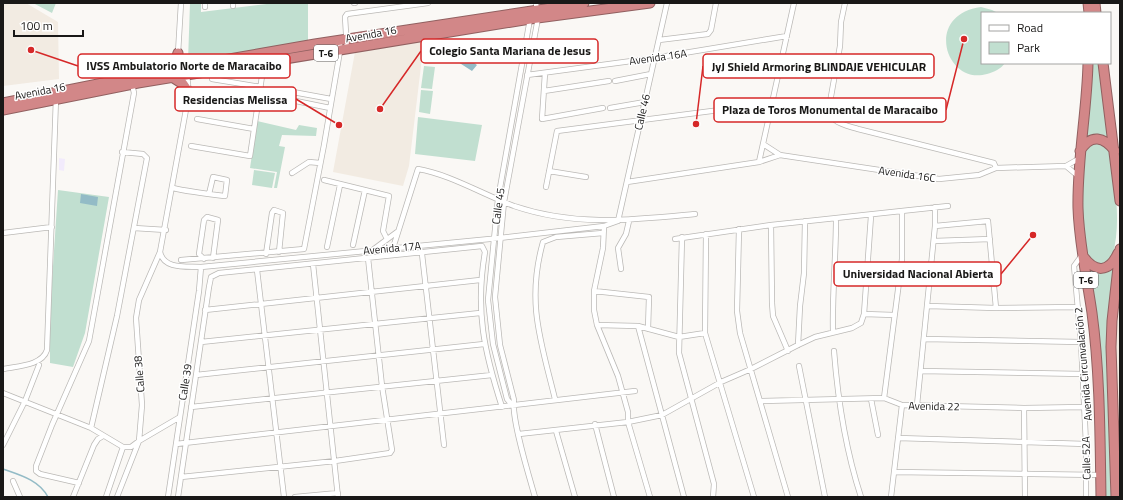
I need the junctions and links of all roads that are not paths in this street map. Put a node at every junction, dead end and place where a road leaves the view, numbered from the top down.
1 (181, 3) edge
2 (428, 3) edge
3 (584, 3) edge
4 (650, 3) edge
5 (667, 3) edge
6 (716, 3) edge
7 (794, 3) edge
8 (845, 3) edge
9 (533, 11) edge
10 (787, 36) junction
11 (343, 40) junction
12 (659, 40) junction
13 (344, 50) junction
14 (178, 53) junction
15 (654, 58) junction
16 (264, 63) junction
17 (1088, 64) edge
18 (1103, 64) edge
19 (185, 71) junction
20 (545, 73) junction
21 (169, 74) junction
22 (527, 74) junction
23 (651, 74) junction
24 (212, 79) dead end
25 (132, 84) junction
26 (261, 87) junction
27 (544, 91) junction
28 (189, 93) junction
29 (309, 95) junction
30 (56, 96) junction
31 (331, 99) junction
32 (645, 102) junction
33 (3, 103) edge
34 (773, 103) junction
35 (307, 104) junction
36 (330, 108) junction
37 (603, 108) dead end
38 (610, 108) dead end
39 (3, 110) edge
40 (197, 120) dead end
41 (640, 121) junction
42 (254, 129) junction
43 (763, 144) junction
44 (191, 146) dead end
45 (1115, 151) junction
46 (122, 152) junction
47 (780, 154) junction
48 (1080, 155) junction
49 (759, 162) junction
50 (320, 163) junction
51 (1118, 164) edge
52 (1066, 166) junction
53 (996, 168) junction
54 (549, 171) junction
55 (292, 173) dead end
56 (1079, 176) junction
57 (586, 177) dead end
58 (324, 180) dead end
59 (627, 182) junction
60 (340, 185) junction
61 (546, 187) dead end
62 (173, 188) junction
63 (365, 190) junction
64 (209, 194) junction
65 (498, 199) junction
66 (1120, 201) edge
67 (504, 202) junction
68 (948, 206) dead end
69 (935, 207) junction
70 (902, 212) junction
71 (695, 214) dead end
72 (871, 216) junction
73 (836, 219) junction
74 (629, 221) junction
75 (618, 222) junction
76 (805, 222) junction
77 (771, 225) junction
78 (604, 226) junction
79 (935, 226) junction
80 (52, 227) junction
81 (134, 228) junction
82 (739, 229) junction
83 (166, 230) junction
84 (397, 232) junction
85 (3, 233) edge
86 (603, 233) junction
87 (706, 234) junction
88 (682, 237) junction
89 (500, 238) junction
90 (388, 239) junction
91 (493, 239) junction
92 (675, 239) dead end
93 (990, 239) junction
94 (934, 241) junction
95 (354, 245) dead end
96 (327, 247) dead end
97 (393, 248) junction
98 (1120, 248) edge
99 (373, 250) junction
100 (160, 252) junction
101 (279, 252) junction
102 (266, 254) junction
103 (422, 254) junction
104 (1082, 255) junction
105 (213, 258) junction
106 (368, 258) junction
107 (204, 259) junction
108 (181, 260) dead end
109 (313, 264) junction
110 (201, 267) junction
111 (620, 269) dead end
112 (257, 270) junction
113 (931, 273) junction
114 (480, 280) junction
115 (994, 284) junction
116 (425, 286) junction
117 (594, 291) junction
118 (372, 293) junction
119 (316, 299) junction
120 (261, 304) junction
121 (928, 306) junction
122 (1078, 307) junction
123 (996, 308) junction
124 (205, 310) junction
125 (480, 313) junction
126 (864, 314) junction
127 (894, 315) junction
128 (428, 318) junction
129 (376, 324) junction
130 (598, 325) junction
131 (638, 326) junction
132 (319, 329) junction
133 (648, 329) junction
134 (705, 332) junction
135 (834, 332) junction
136 (265, 336) junction
137 (679, 337) junction
138 (924, 339) junction
139 (201, 342) junction
140 (1081, 342) junction
141 (484, 344) junction
142 (798, 345) junction
143 (432, 349) junction
144 (788, 350) junction
145 (834, 351) dead end
146 (380, 355) junction
147 (323, 361) junction
148 (39, 365) dead end
149 (799, 366) dead end
150 (269, 367) junction
151 (3, 369) edge
152 (751, 369) junction
153 (921, 371) junction
154 (1082, 374) junction
155 (492, 375) junction
156 (196, 376) junction
157 (435, 381) junction
158 (721, 382) junction
159 (382, 386) junction
160 (635, 391) dead end
161 (326, 392) junction
162 (3, 393) edge
163 (622, 393) junction
164 (692, 397) junction
165 (272, 398) junction
166 (884, 398) junction
167 (555, 399) junction
168 (871, 399) junction
169 (760, 400) junction
170 (806, 400) junction
171 (838, 400) junction
172 (25, 401) junction
173 (902, 405) junction
174 (917, 405) junction
175 (513, 406) junction
176 (191, 407) junction
177 (502, 407) junction
178 (1024, 408) junction
179 (1084, 408) junction
180 (56, 414) junction
181 (439, 414) junction
182 (662, 415) junction
183 (180, 417) junction
184 (387, 420) junction
185 (628, 422) junction
186 (595, 424) junction
187 (331, 426) junction
188 (91, 428) junction
189 (556, 431) junction
190 (275, 433) junction
191 (519, 434) junction
192 (878, 435) dead end
193 (103, 436) junction
194 (898, 438) junction
195 (139, 441) junction
196 (1025, 441) junction
197 (186, 443) junction
198 (176, 444) junction
199 (1086, 444) junction
200 (3, 445) edge
201 (444, 445) dead end
202 (123, 447) junction
203 (334, 461) junction
204 (279, 468) junction
205 (894, 472) junction
206 (1025, 475) junction
207 (1100, 475) junction
208 (1086, 476) junction
209 (181, 477) junction
210 (13, 481) dead end
211 (79, 483) junction
212 (338, 495) edge
213 (20, 497) edge
214 (73, 497) edge
215 (106, 497) edge
216 (117, 497) edge
217 (168, 497) edge
218 (178, 497) edge
219 (284, 497) edge
220 (295, 497) edge
221 (535, 497) edge
222 (574, 497) edge
223 (614, 497) edge
224 (650, 497) edge
225 (684, 497) edge
226 (713, 497) edge
227 (754, 497) edge
228 (788, 497) edge
229 (825, 497) edge
230 (861, 497) edge
231 (892, 497) edge
232 (1025, 497) edge
233 (1086, 497) edge
234 (1100, 497) edge
235 (1116, 497) edge

1 - 14 street
2 - 11 street
3 - 9 highway, Avenida 16 / T-6
4 - 9 highway, Avenida 16 / T-6
5 - 12 street, Calle 46
6 - 12 street
7 - 10 street
8 - 53 street
9 - 11 highway, Avenida 16 / T-6
9 - 13 highway, Avenida 16 / T-6
9 - 22 street, Calle 45
9 - 65 street, Calle 45
10 - 15 street, Avenida 16A
10 - 34 street
11 - 13 street
11 - 13 street
11 - 19 highway, Avenida 16 / T-6
12 - 15 street, Calle 46
13 - 16 highway, Avenida 16 / T-6
13 - 31 street
14 - 19 street, Calle 38
14 - 21 highway
15 - 20 street, Avenida 16A
15 - 23 street, Calle 46
16 - 19 highway, Avenida 16 / T-6
16 - 26 street
17 - 48 highway, Avenida Circunvalación 2 / T-6
18 - 45 highway
19 - 21 highway, Avenida 16 / T-6
19 - 28 street, Calle 38
20 - 22 street, Avenida 16A
20 - 27 street
21 - 25 highway, Avenida 16 / T-6
21 - 28 highway
21 - 30 highway, Avenida 16 / T-6
22 - 67 street, Calle 45
23 - 27 street
23 - 32 street, Calle 46
24 - 26 street
25 - 30 highway, Avenida 16 / T-6
25 - 46 street
26 - 42 street
27 - 37 street
28 - 62 street, Calle 38
29 - 31 street
29 - 35 street
29 - 35 street
30 - 33 highway, Avenida 16 / T-6
30 - 39 highway, Avenida 16 / T-6
30 - 80 street
31 - 36 street
32 - 38 street
32 - 41 street, Calle 46
34 - 41 street
34 - 43 street
35 - 36 street
36 - 50 street
40 - 42 street
41 - 54 street
41 - 59 street, Calle 46
42 - 44 street
43 - 47 street
43 - 49 street
45 - 48 highway
45 - 51 highway
46 - 81 street
46 - 180 street
47 - 49 street
47 - 53 street, Avenida 16C
48 - 52 street, Avenida 16C
48 - 56 highway, Avenida Circunvalación 2 / T-6
49 - 59 street
50 - 55 street
50 - 101 street
51 - 66 highway
52 - 53 street, Avenida 16C
52 - 56 street
54 - 57 street
54 - 61 street
56 - 104 highway, Avenida Circunvalación 2 / T-6
58 - 60 street
59 - 75 street, Calle 46
60 - 63 street
60 - 96 street
62 - 64 street
62 - 83 street, Calle 38
63 - 90 street
63 - 95 street
64 - 64 street
65 - 67 street
65 - 84 street
65 - 91 street, Calle 45
67 - 75 street
67 - 89 street, Calle 45
68 - 69 street
69 - 70 street
69 - 79 street
70 - 72 street
70 - 127 street
71 - 74 street
72 - 73 street
72 - 126 street
73 - 76 street
73 - 135 street
74 - 75 street
74 - 111 street
75 - 78 street, Avenida 17A
76 - 77 street
76 - 142 street
77 - 82 street
77 - 144 street
78 - 86 street
78 - 89 street, Avenida 17A
79 - 93 street
79 - 94 street
80 - 85 street
80 - 151 street
81 - 83 street
81 - 188 street
82 - 87 street
82 - 152 street
83 - 100 street, Calle 38
84 - 90 street
84 - 97 street
86 - 117 street
86 - 167 street
87 - 88 street
87 - 134 street
88 - 92 street
88 - 137 street
89 - 91 street, Avenida 17A
89 - 175 street, Calle 45
90 - 99 street
91 - 97 street, Avenida 17A
91 - 175 street, Calle 45
93 - 94 street
93 - 115 street
94 - 113 street
97 - 99 street, Avenida 17A
98 - 104 highway, T-6
98 - 235 highway, T-6
99 - 110 street, Avenida 17A
100 - 110 street, Avenida 17A
100 - 195 street, Calle 38
101 - 102 street
101 - 102 street
102 - 105 street
103 - 106 street
103 - 114 street
103 - 116 street
104 - 122 street, Calle 52A
104 - 207 highway, Avenida Circunvalación 2 / T-6
105 - 107 street
105 - 107 street
106 - 109 street
106 - 118 street
107 - 108 street
109 - 112 street
109 - 119 street
110 - 183 street, Calle 39
112 - 120 street
112 - 124 street
113 - 115 street
113 - 121 street
114 - 116 street
114 - 125 street
115 - 123 street
116 - 118 street
116 - 128 street
117 - 130 street
117 - 133 street
118 - 119 street
118 - 129 street
119 - 120 street
119 - 132 street
120 - 124 street
120 - 136 street
121 - 123 street
121 - 138 street
122 - 123 street
122 - 140 street, Calle 52A
124 - 139 street
125 - 128 street
125 - 141 street
126 - 127 street
126 - 135 street
127 - 166 street
128 - 129 street
128 - 143 street
129 - 132 street
129 - 146 street
130 - 131 street
130 - 163 street
131 - 133 street
131 - 182 street
132 - 136 street
132 - 147 street
133 - 137 street
134 - 137 street
134 - 158 street
135 - 142 street
136 - 139 street
136 - 150 street
137 - 164 street
138 - 140 street
138 - 153 street
139 - 156 street
140 - 154 street, Calle 52A
141 - 143 street
141 - 155 street
142 - 144 street
143 - 146 street
143 - 157 street
144 - 152 street
145 - 171 street
146 - 147 street
146 - 159 street
147 - 150 street
147 - 161 street
148 - 172 street
149 - 170 street
150 - 156 street
150 - 165 street
152 - 158 street
152 - 169 street
153 - 154 street
153 - 174 street
154 - 179 street, Calle 52A
155 - 157 street
155 - 177 street
156 - 176 street
157 - 159 street
157 - 181 street
158 - 164 street
158 - 227 street
159 - 161 street
159 - 184 street
160 - 163 street
161 - 165 street
161 - 187 street
162 - 172 street
163 - 167 street
163 - 185 street
164 - 182 street
164 - 226 street
165 - 176 street
165 - 190 street
166 - 168 street, Avenida 22
166 - 173 street, Avenida 22
167 - 175 street
168 - 171 street, Avenida 22
168 - 192 street
169 - 170 street, Avenida 22
169 - 228 street
170 - 171 street, Avenida 22
170 - 229 street
171 - 230 street
172 - 180 street
172 - 200 street
173 - 174 street, Avenida 22
173 - 194 street
174 - 178 street, Avenida 22
175 - 177 street
175 - 191 street, Calle 45
176 - 197 street
177 - 181 street
178 - 179 street, Avenida 22
178 - 196 street
179 - 199 street, Calle 52A
180 - 188 street
180 - 211 street
181 - 184 street
181 - 201 street
182 - 185 street
182 - 225 street
183 - 195 street
183 - 198 street, Calle 39
184 - 187 street
184 - 203 street
185 - 186 street
185 - 224 street
186 - 189 street
186 - 223 street
187 - 190 street
187 - 203 street
188 - 193 street
189 - 191 street
189 - 222 street
190 - 197 street
190 - 204 street
191 - 221 street, Calle 45
193 - 202 street
193 - 211 street
194 - 196 street
194 - 205 street
195 - 202 street
195 - 216 street, Calle 38
196 - 199 street
196 - 206 street
197 - 198 street
197 - 209 street
198 - 217 street, Calle 39
199 - 208 street, Calle 52A
202 - 215 street
203 - 204 street
203 - 212 street
204 - 209 street
204 - 219 street
205 - 206 street
205 - 231 street
206 - 208 street
206 - 232 street
207 - 208 street
207 - 234 highway, Avenida Circunvalación 2 / T-6
208 - 233 street, Calle 52A
209 - 218 street
210 - 213 street
211 - 214 street
212 - 220 street

